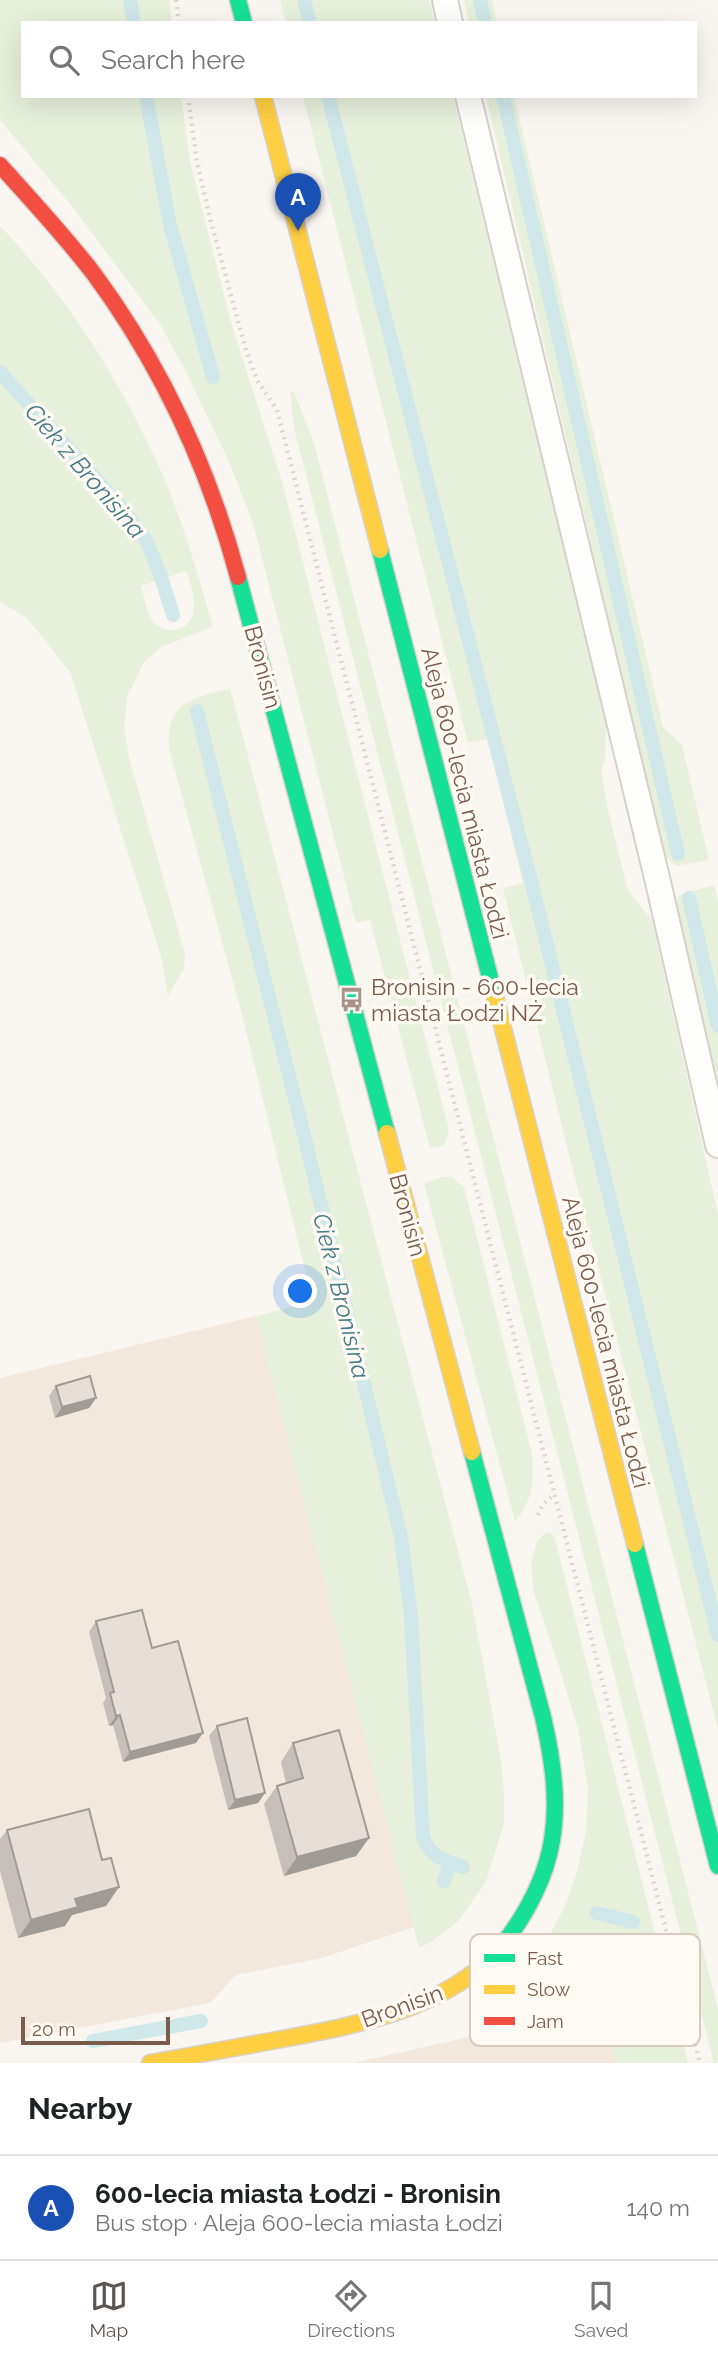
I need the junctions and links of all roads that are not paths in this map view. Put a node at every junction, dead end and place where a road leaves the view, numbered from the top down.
1 (238, 0) edge
2 (445, 0) edge
3 (243, 21) edge
4 (450, 21) edge
5 (264, 98) edge
6 (468, 98) edge
7 (0, 165) edge
8 (718, 1145) edge
9 (718, 1866) edge
10 (511, 1934) edge
11 (470, 1976) edge
12 (150, 2063) edge

1 - 3 street
2 - 4 lane
5 - 9 street, Aleja 600-lecia miasta Łodzi
6 - 8 lane
7 - 10 street, Bronisin
11 - 12 street, Bronisin

